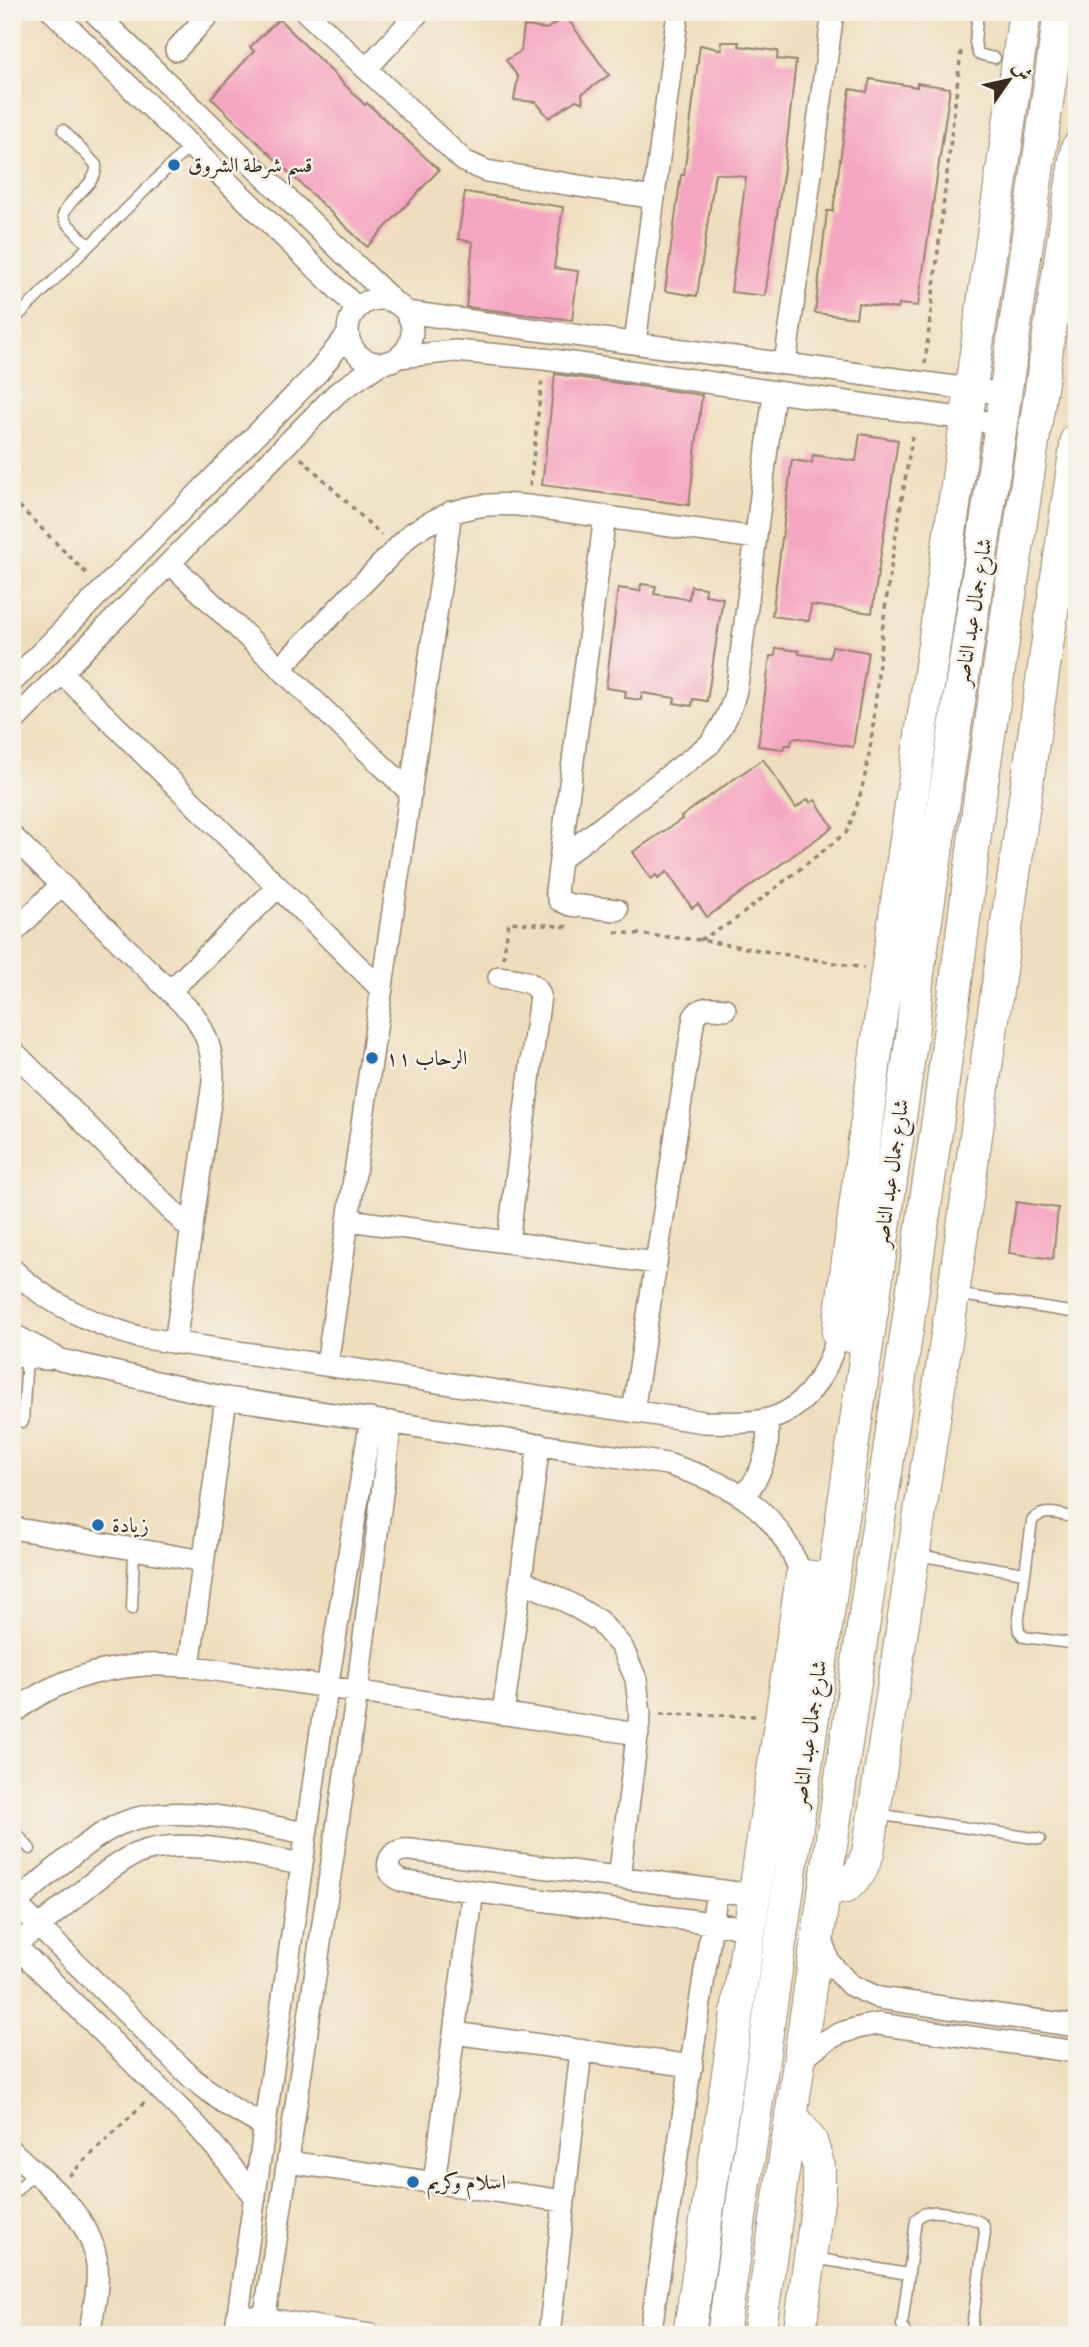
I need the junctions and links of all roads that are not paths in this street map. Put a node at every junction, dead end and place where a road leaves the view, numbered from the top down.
1 (53, 12) edge
2 (94, 12) edge
3 (211, 12) edge
4 (306, 12) edge
5 (419, 12) edge
6 (678, 12) edge
7 (833, 12) edge
8 (978, 12) edge
9 (1019, 12) edge
10 (1025, 13) edge
11 (1060, 15) edge
12 (176, 50) dead end
13 (995, 58) dead end
14 (366, 69) junction
15 (63, 130) dead end
16 (231, 144) junction
17 (190, 146) junction
18 (1077, 148) edge
19 (210, 165) junction
20 (654, 198) junction
21 (89, 246) junction
22 (12, 304) edge
23 (400, 306) junction
24 (357, 307) junction
25 (22, 313) junction
26 (12, 322) edge
27 (348, 334) junction
28 (635, 343) junction
29 (390, 360) junction
30 (785, 364) junction
31 (774, 393) junction
32 (969, 404) junction
33 (1004, 409) junction
34 (1077, 439) edge
35 (451, 512) junction
36 (605, 516) junction
37 (756, 538) junction
38 (170, 563) junction
39 (280, 668) junction
40 (62, 673) junction
41 (12, 681) edge
42 (12, 723) edge
43 (411, 793) junction
44 (981, 796) junction
45 (1024, 802) junction
46 (12, 836) edge
47 (560, 859) junction
48 (61, 885) junction
49 (278, 887) junction
50 (617, 910) dead end
51 (12, 934) edge
52 (918, 973) junction
53 (499, 977) road end
54 (957, 979) junction
55 (382, 990) junction
56 (170, 991) junction
57 (725, 1009) dead end
58 (912, 1036) junction
59 (948, 1041) junction
60 (12, 1051) edge
61 (349, 1220) junction
62 (191, 1230) junction
63 (508, 1242) junction
64 (656, 1263) junction
65 (12, 1269) edge
66 (953, 1293) junction
67 (1077, 1313) edge
68 (12, 1334) edge
69 (852, 1336) junction
70 (175, 1343) junction
71 (20, 1356) edge
72 (61, 1360) junction
73 (327, 1365) junction
74 (226, 1398) junction
75 (633, 1412) junction
76 (381, 1420) junction
77 (767, 1420) junction
78 (23, 1422) dead end
79 (539, 1444) junction
80 (744, 1496) junction
81 (1077, 1518) edge
82 (12, 1528) edge
83 (134, 1550) junction
84 (913, 1555) junction
85 (203, 1560) junction
86 (1024, 1573) junction
87 (817, 1578) junction
88 (521, 1580) junction
89 (132, 1609) dead end
90 (1077, 1644) edge
91 (189, 1666) junction
92 (327, 1688) junction
93 (357, 1693) junction
94 (16, 1703) edge
95 (503, 1714) junction
96 (639, 1724) junction
97 (874, 1814) junction
98 (12, 1828) edge
99 (306, 1833) junction
100 (1040, 1839) dead end
101 (30, 1849) dead end
102 (302, 1864) junction
103 (619, 1878) junction
104 (473, 1891) junction
105 (717, 1891) junction
106 (824, 1891) junction
107 (753, 1895) junction
108 (13, 1903) edge
109 (712, 1924) junction
110 (819, 1926) junction
111 (39, 1927) junction
112 (748, 1928) junction
113 (14, 1943) edge
114 (1077, 2026) edge
115 (454, 2033) junction
116 (581, 2051) junction
117 (1077, 2052) edge
118 (799, 2061) junction
119 (692, 2066) junction
120 (791, 2113) junction
121 (265, 2127) junction
122 (12, 2151) edge
123 (288, 2162) junction
124 (34, 2173) junction
125 (434, 2183) junction
126 (12, 2195) edge
127 (255, 2198) junction
128 (564, 2201) junction
129 (810, 2258) junction
130 (908, 2274) junction
131 (237, 2325) edge
132 (263, 2327) edge
133 (89, 2335) edge
134 (372, 2335) edge
135 (549, 2335) edge
136 (650, 2335) edge
137 (689, 2335) edge
138 (723, 2335) edge
139 (759, 2335) edge
140 (799, 2335) edge
141 (907, 2335) edge
142 (971, 2335) edge

1 - 17 street
2 - 16 street
3 - 12 street
4 - 14 street
5 - 14 street
6 - 20 street
7 - 30 street
8 - 13 lane
9 - 10 street
10 - 11 street
10 - 32 main road
11 - 33 main road, شارع جمال عبد الناصر
14 - 20 street
15 - 21 lane
16 - 19 street
16 - 23 street
17 - 19 street
17 - 21 lane
18 - 44 main road, شارع جمال عبد الناصر
19 - 24 street
20 - 28 street
21 - 25 lane
22 - 25 lane
23 - 24 street
23 - 28 street
23 - 29 street
24 - 27 street
25 - 26 lane
27 - 29 street
27 - 41 street
28 - 30 street
29 - 31 street
29 - 38 street
30 - 32 street
31 - 32 street
31 - 37 street
32 - 33 street
32 - 33 street
32 - 69 main road
33 - 52 main road, شارع جمال عبد الناصر
34 - 45 main road
35 - 36 street
35 - 39 street
35 - 43 street
36 - 37 street
36 - 47 street
37 - 47 street
38 - 39 street
38 - 40 street
39 - 43 street
40 - 42 street
40 - 49 street
43 - 55 street
44 - 45 main road
44 - 54 main road, شارع جمال عبد الناصر
45 - 66 main road
46 - 48 street
47 - 50 street
48 - 51 street
48 - 56 street
49 - 55 street
49 - 56 street
52 - 54 main road
52 - 58 main road, شارع جمال عبد الناصر
53 - 63 street
54 - 59 main road, شارع جمال عبد الناصر
55 - 61 street
56 - 62 street
57 - 64 street
58 - 59 main road
58 - 69 main road, شارع جمال عبد الناصر
59 - 106 main road, شارع جمال عبد الناصر
60 - 62 street
61 - 63 street
61 - 73 street
62 - 70 street
63 - 64 street
64 - 75 street
65 - 70 street
66 - 67 lane
66 - 84 main road
68 - 72 street
69 - 77 street
69 - 87 main road, شارع جمال عبد الناصر
70 - 73 street
71 - 72 street
71 - 78 lane
72 - 74 street
73 - 75 street
74 - 76 street
74 - 85 street
75 - 77 street
76 - 79 street
76 - 92 street
76 - 93 street
77 - 80 street
79 - 80 street
79 - 88 street
80 - 87 street
81 - 86 lane
82 - 83 street
83 - 85 street
83 - 89 lane
84 - 86 lane
84 - 97 main road
85 - 91 street
86 - 90 lane
87 - 107 main road
87 - 138 main road, شارع جمال عبد الناصر
88 - 95 street
88 - 96 street
91 - 92 street
91 - 94 street
92 - 93 street
92 - 99 street
93 - 95 street
93 - 123 street
95 - 96 street
96 - 103 street
97 - 100 lane
97 - 106 main road
98 - 101 lane
99 - 102 street
99 - 108 street
102 - 111 street
102 - 121 street
103 - 104 street
103 - 105 street
104 - 109 street
104 - 115 street
105 - 107 street
105 - 109 street
106 - 110 main road, شارع جمال عبد الناصر
107 - 112 main road
108 - 111 street
109 - 112 street
109 - 119 street
110 - 114 street
110 - 118 main road, شارع جمال عبد الناصر
111 - 113 street
111 - 121 street
112 - 137 main road
113 - 127 street
115 - 116 street
115 - 125 street
116 - 119 street
116 - 128 street
117 - 118 street
118 - 120 main road, شارع جمال عبد الناصر
119 - 136 street
120 - 129 main road
120 - 139 main road, شارع جمال عبد الناصر
121 - 127 street
122 - 124 street
123 - 125 street
123 - 132 street
124 - 126 lane
124 - 133 street
125 - 128 street
127 - 131 street
128 - 135 street
129 - 130 lane
129 - 140 main road
130 - 141 lane
130 - 142 lane
131 - 132 street
132 - 134 street

